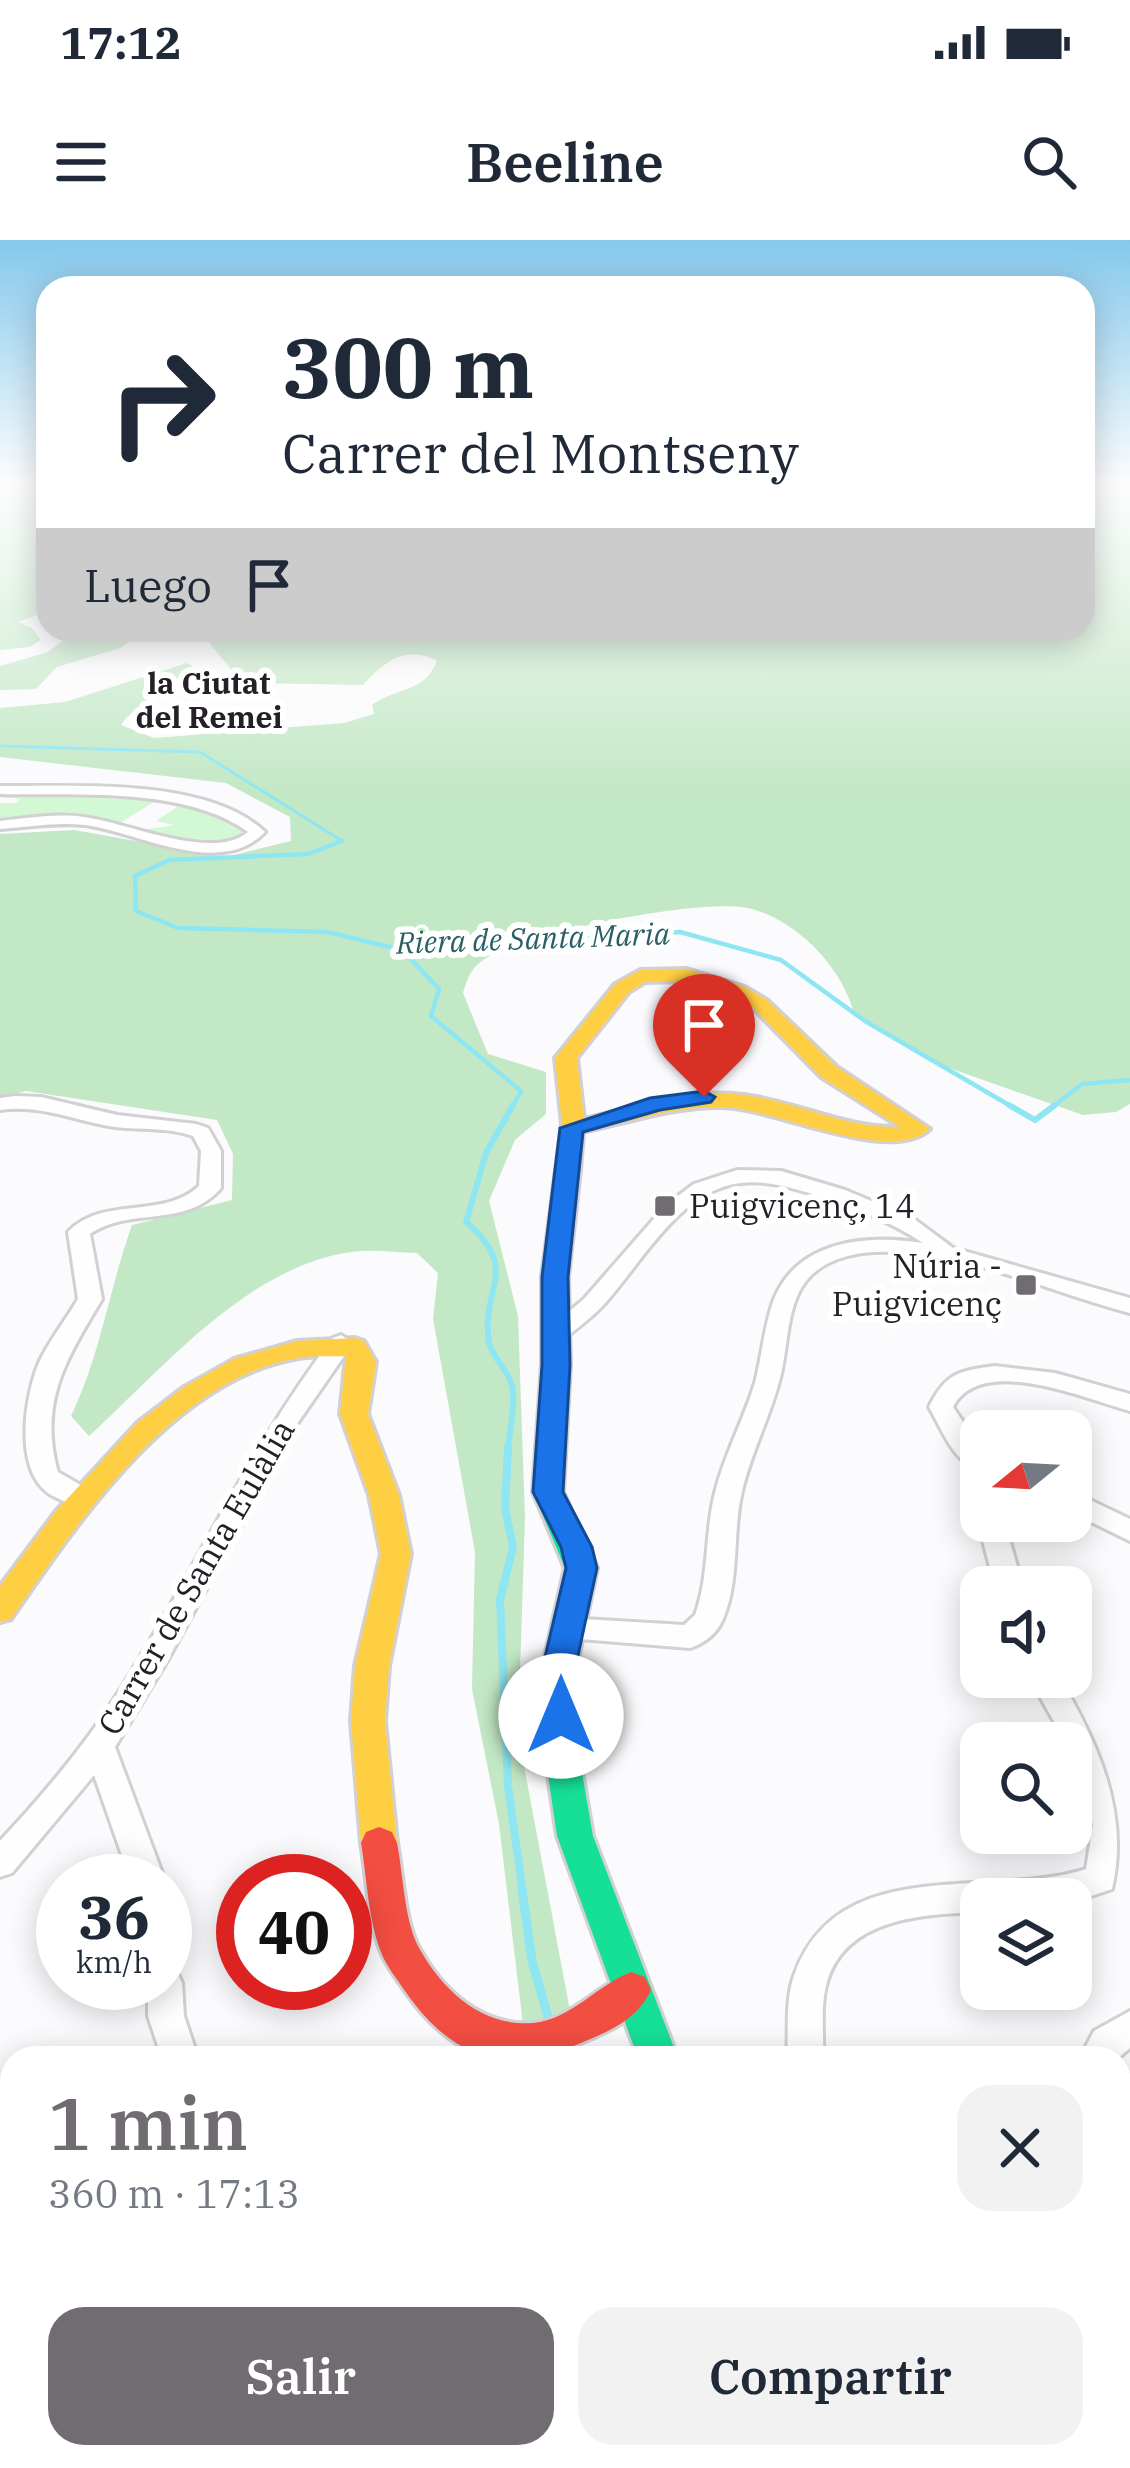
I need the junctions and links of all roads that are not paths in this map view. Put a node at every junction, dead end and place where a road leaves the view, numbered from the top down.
1 (0, 790) edge
2 (0, 825) edge
3 (0, 1104) edge
4 (572, 1128) junction
5 (949, 1255) junction
6 (1130, 1306) edge
7 (556, 1334) junction
8 (341, 1343) junction
9 (1130, 1403) edge
10 (960, 1442) edge
11 (82, 1498) junction
12 (1092, 1511) edge
13 (1130, 1531) edge
14 (0, 1610) edge
15 (566, 1629) junction
16 (1057, 1698) edge
17 (99, 1746) junction
18 (138, 1854) edge
19 (0, 1863) edge
20 (631, 1990) junction
21 (166, 2010) edge
22 (1130, 2027) edge
23 (176, 2046) edge
24 (653, 2046) edge
25 (806, 2046) edge
26 (1105, 2046) edge

1 - 2 street
3 - 11 street
4 - 4 street
4 - 7 street
5 - 6 street
5 - 7 street
5 - 15 street
7 - 15 street
8 - 11 street
8 - 17 street, Carrer de Santa Eulàlia
8 - 20 street
9 - 10 street
11 - 14 street
12 - 13 street
15 - 20 street
16 - 25 street
17 - 18 street
17 - 19 street, Carrer de Santa Eulàlia
20 - 24 street
21 - 23 street
22 - 26 street

